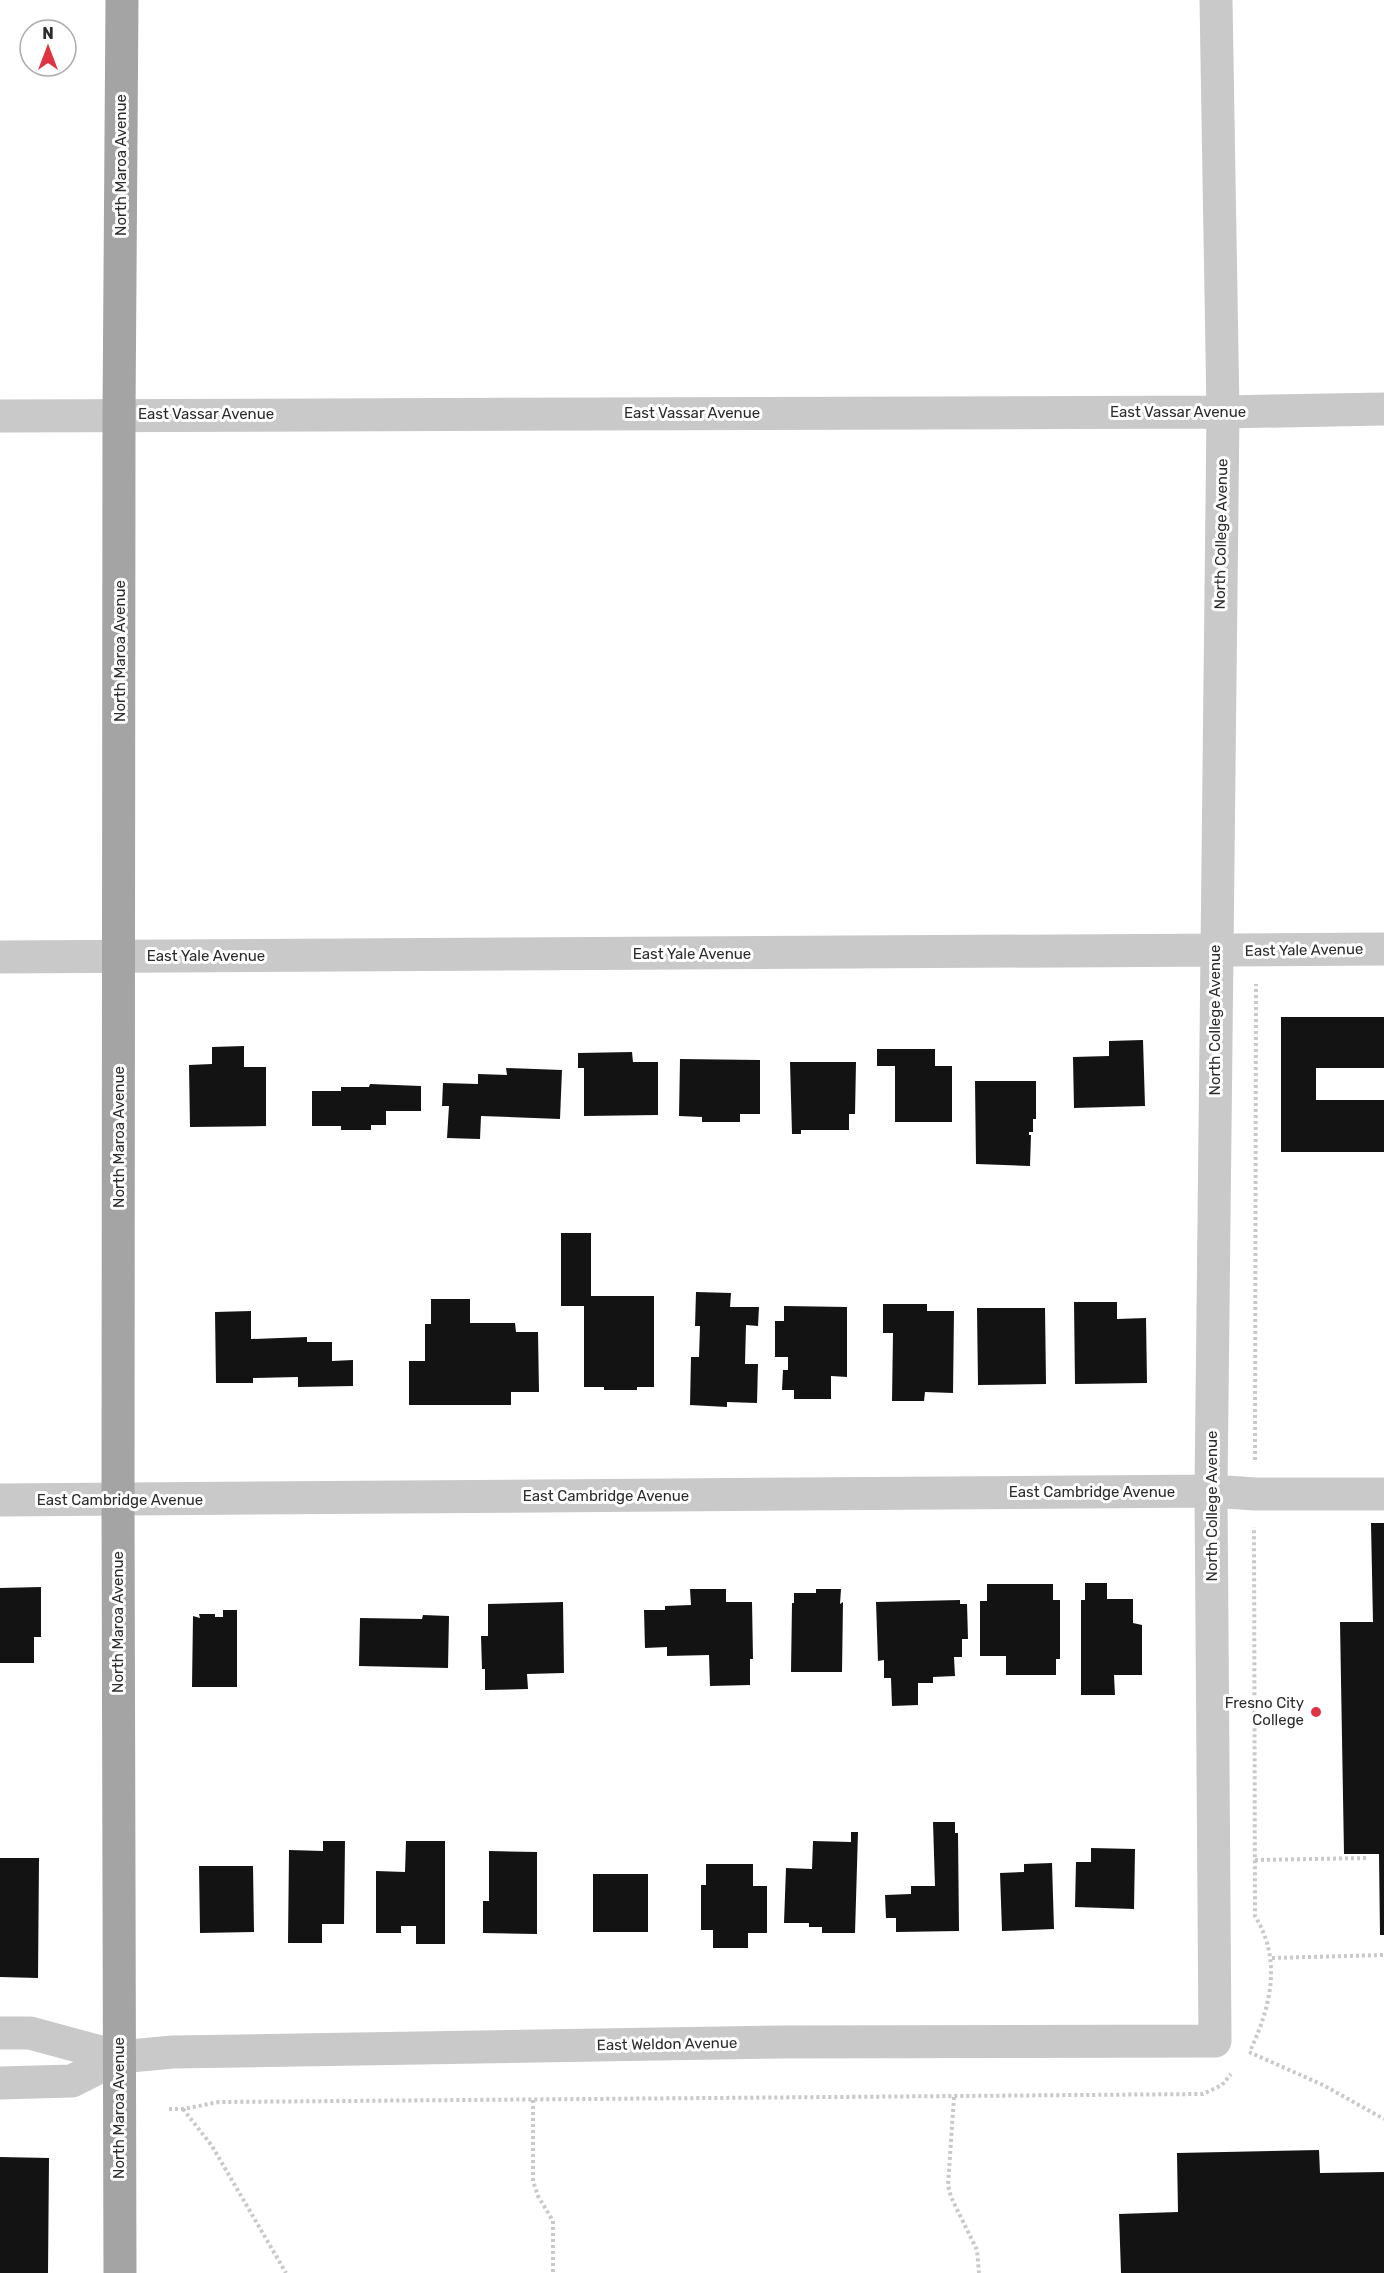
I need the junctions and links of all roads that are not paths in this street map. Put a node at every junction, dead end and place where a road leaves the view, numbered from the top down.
1 (122, 0) edge
2 (1216, 0) edge
3 (1384, 409) edge
4 (1223, 412) junction
5 (120, 415) junction
6 (0, 416) edge
7 (1384, 949) edge
8 (1216, 952) junction
9 (120, 956) junction
10 (0, 957) edge
11 (1211, 1491) junction
12 (1384, 1494) edge
13 (0, 1500) edge
14 (118, 1500) junction
15 (0, 2033) edge
16 (1215, 2041) joint
17 (118, 2057) junction
18 (0, 2083) edge
19 (120, 2273) edge

1 - 5 main road, North Maroa Avenue
2 - 4 street, North College Avenue
3 - 4 street, East Vassar Avenue
4 - 5 street, East Vassar Avenue
4 - 8 street, North College Avenue
5 - 6 street, East Vassar Avenue
5 - 9 main road, North Maroa Avenue
7 - 8 street, East Yale Avenue
8 - 9 street, East Yale Avenue
8 - 11 street, North College Avenue
9 - 10 street, East Yale Avenue
9 - 14 main road, North Maroa Avenue
11 - 12 street, East Cambridge Avenue
11 - 14 street, East Cambridge Avenue
11 - 16 street, North College Avenue
13 - 14 street, East Cambridge Avenue
14 - 17 main road, North Maroa Avenue
15 - 17 street, East Weldon Avenue
16 - 17 street, East Weldon Avenue
17 - 18 street, East Weldon Avenue
17 - 19 main road, North Maroa Avenue

